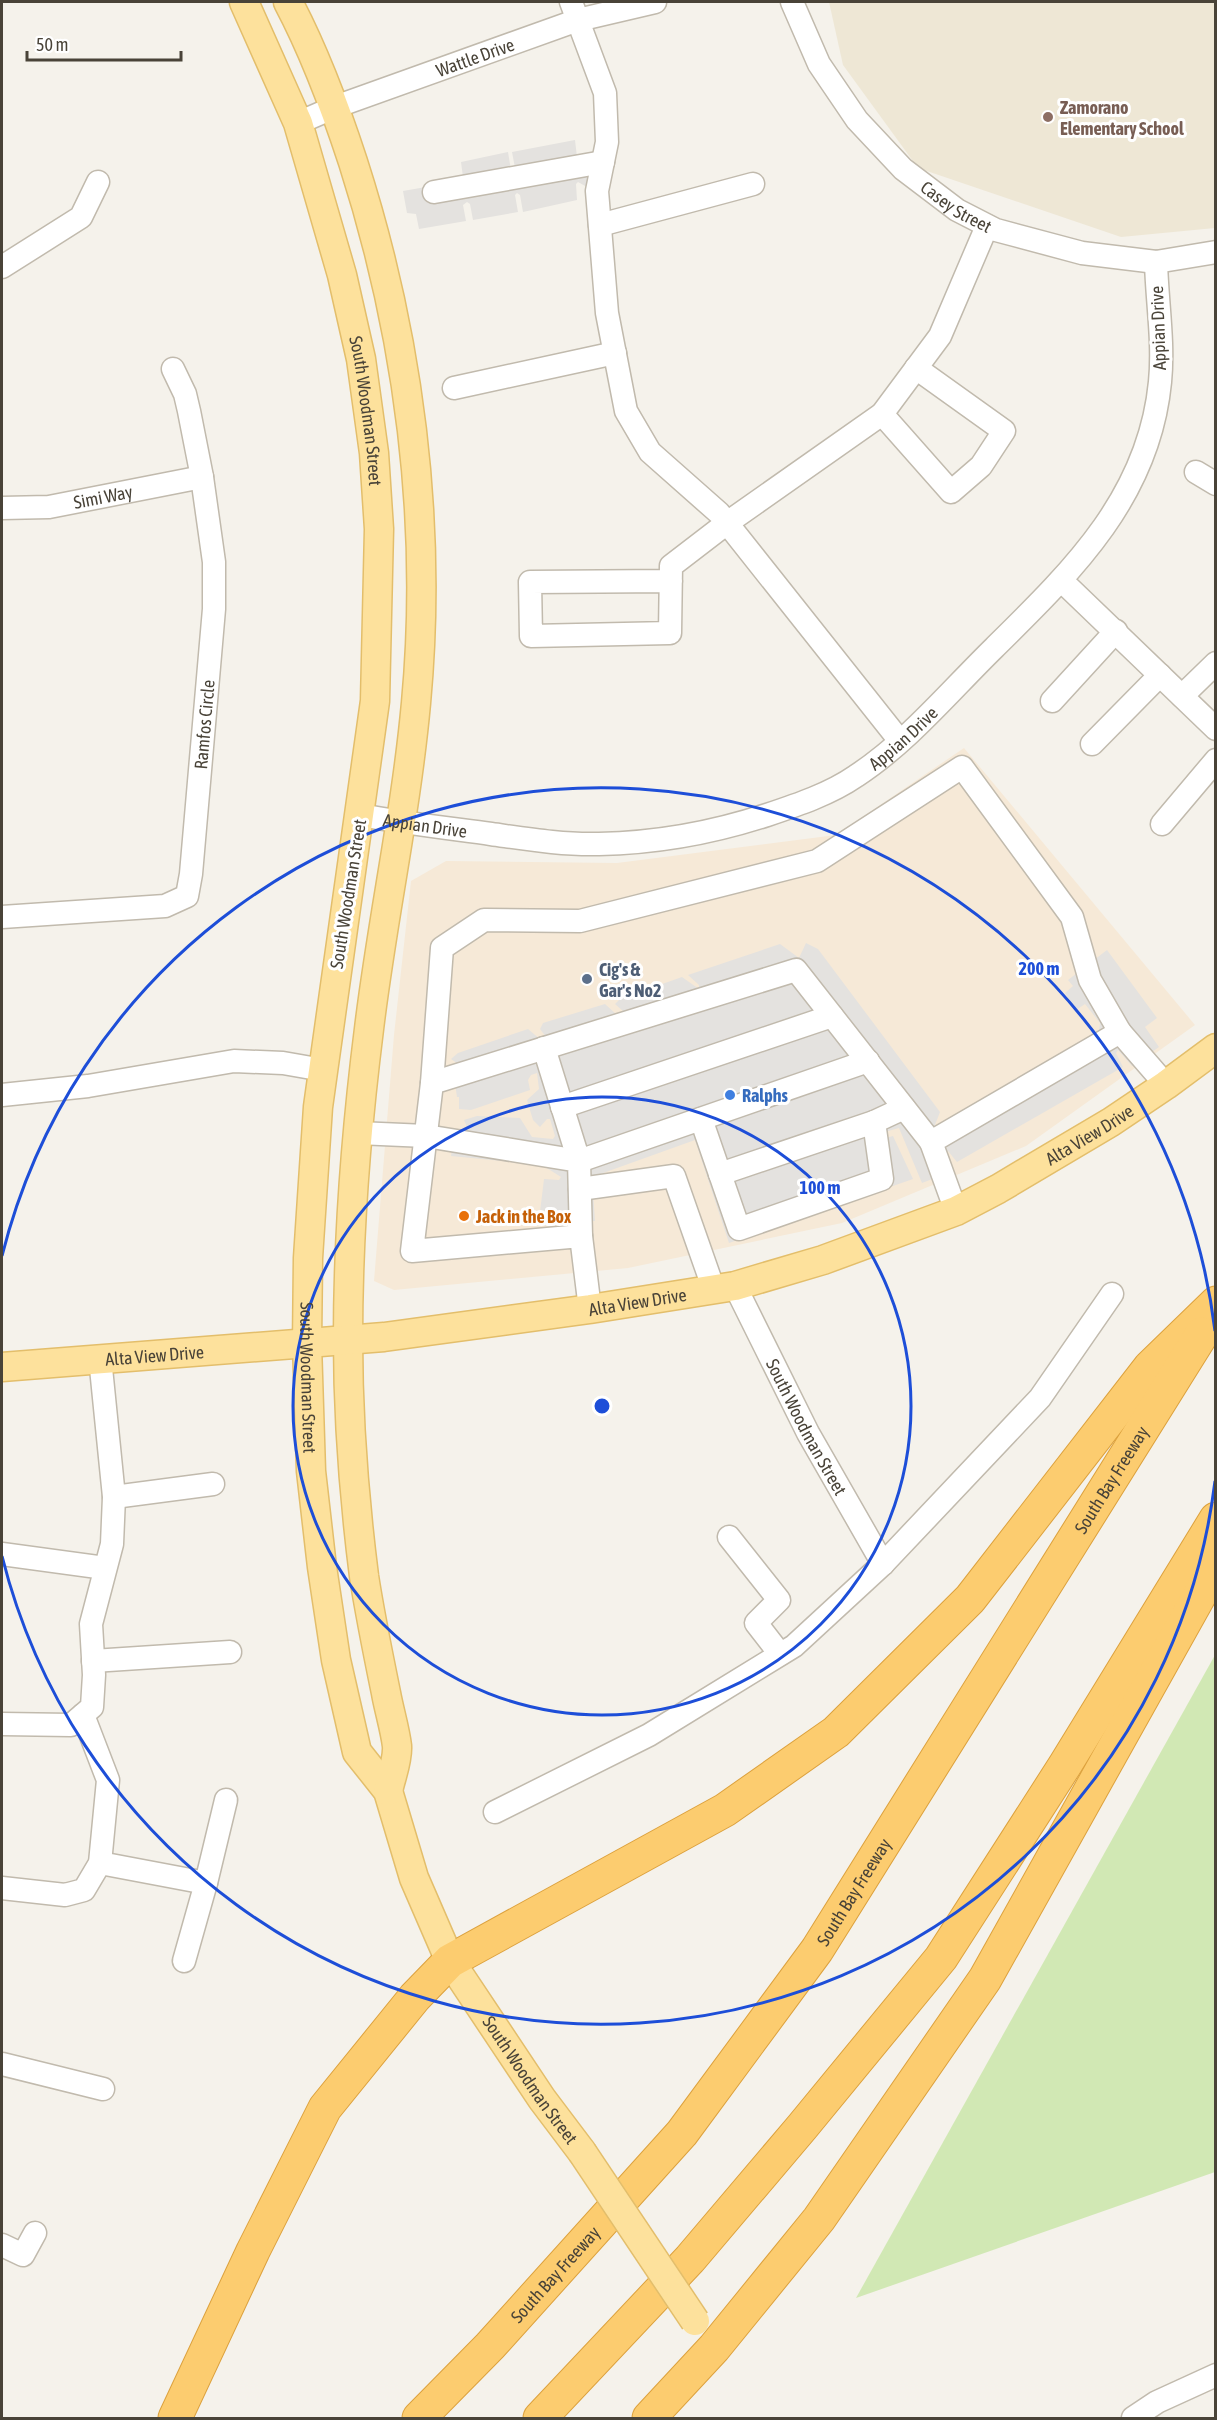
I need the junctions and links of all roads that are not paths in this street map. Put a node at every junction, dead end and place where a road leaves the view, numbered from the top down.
1 (244, 2) edge
2 (288, 2) edge
3 (655, 2) edge
4 (792, 2) edge
5 (575, 11) edge
6 (335, 107) junction
7 (298, 123) junction
8 (603, 162) junction
9 (98, 182) dead end
10 (753, 184) dead end
11 (434, 192) dead end
12 (600, 225) junction
13 (987, 226) junction
14 (1215, 252) edge
15 (1156, 262) junction
16 (2, 267) edge
17 (615, 353) junction
18 (916, 368) junction
19 (173, 369) dead end
20 (454, 388) dead end
21 (882, 414) junction
22 (1196, 472) dead end
23 (202, 477) junction
24 (1215, 484) edge
25 (2, 508) edge
26 (727, 523) junction
27 (671, 581) junction
28 (1062, 581) junction
29 (1116, 631) junction
30 (1215, 663) edge
31 (1160, 675) junction
32 (1182, 696) junction
33 (1052, 701) dead end
34 (1215, 729) edge
35 (900, 741) junction
36 (1092, 744) dead end
37 (1215, 760) edge
38 (360, 815) junction
39 (400, 822) junction
40 (1162, 824) dead end
41 (2, 917) edge
42 (832, 1016) junction
43 (1120, 1032) junction
44 (544, 1048) junction
45 (1215, 1048) edge
46 (868, 1061) junction
47 (323, 1070) junction
48 (432, 1083) junction
49 (1166, 1085) junction
50 (2, 1095) edge
51 (562, 1107) junction
52 (904, 1108) junction
53 (701, 1119) junction
54 (874, 1122) junction
55 (358, 1133) junction
56 (426, 1136) junction
57 (931, 1142) junction
58 (579, 1161) junction
59 (720, 1174) junction
60 (580, 1189) junction
61 (956, 1211) junction
62 (581, 1236) junction
63 (725, 1288) junction
64 (1113, 1294) dead end
65 (1215, 1303) edge
66 (590, 1309) junction
67 (1215, 1312) edge
68 (348, 1340) junction
69 (307, 1344) junction
70 (100, 1358) junction
71 (2, 1367) edge
72 (213, 1484) dead end
73 (114, 1497) junction
74 (1215, 1519) edge
75 (729, 1537) dead end
76 (2, 1554) edge
77 (883, 1564) junction
78 (1215, 1566) edge
79 (105, 1568) junction
80 (230, 1652) dead end
81 (780, 1654) junction
82 (93, 1661) junction
83 (83, 1715) junction
84 (2, 1724) edge
85 (388, 1791) junction
86 (226, 1800) dead end
87 (495, 1812) dead end
88 (100, 1863) junction
89 (206, 1883) junction
90 (2, 1888) edge
91 (184, 1961) dead end
92 (450, 1961) junction
93 (2, 2064) edge
94 (103, 2089) dead end
95 (35, 2233) dead end
96 (2, 2245) edge
97 (714, 2348) junction
98 (1215, 2374) edge
99 (175, 2418) edge
100 (419, 2418) edge
101 (540, 2418) edge
102 (648, 2418) edge
103 (1133, 2418) edge

1 - 7 main road, South Woodman Street
2 - 6 main road
3 - 5 street, Wattle Drive
4 - 13 street, Casey Street
5 - 6 street, Wattle Drive
5 - 8 street
6 - 7 street, Wattle Drive
6 - 39 main road
7 - 38 main road, South Woodman Street
8 - 11 street
8 - 12 street
9 - 16 street
10 - 12 street
12 - 17 street
13 - 15 street, Casey Street
13 - 18 street
14 - 15 street, Casey Street
15 - 28 street, Appian Drive
17 - 20 street
17 - 26 street
18 - 21 street
18 - 21 street
19 - 23 street, Ramfos Circle
21 - 26 street
22 - 24 street
23 - 25 street, Simi Way
23 - 41 street, Ramfos Circle
26 - 27 street
26 - 35 street
27 - 27 street
28 - 29 street
28 - 35 street, Appian Drive
29 - 31 street
29 - 33 street
30 - 32 street
31 - 32 street
31 - 36 street
32 - 34 street
35 - 39 street, Appian Drive
37 - 40 street
38 - 39 street, Appian Drive
38 - 47 main road, South Woodman Street
39 - 55 main road
42 - 44 street
42 - 46 street
42 - 51 street
43 - 48 street
43 - 49 street
43 - 57 street
44 - 48 street
44 - 51 street
45 - 49 main road, Alta View Drive
46 - 52 street
46 - 53 street
47 - 50 street
47 - 69 main road, South Woodman Street
48 - 56 street
49 - 61 main road, Alta View Drive
51 - 58 street
52 - 54 street
52 - 57 street
53 - 58 street
53 - 59 street
54 - 59 street
54 - 59 street
55 - 56 street
55 - 68 main road
56 - 58 street
56 - 62 street
57 - 61 street
58 - 60 street
60 - 62 street
60 - 63 street, South Woodman Street
61 - 63 main road, Alta View Drive
62 - 66 street
63 - 66 main road, Alta View Drive
63 - 77 street, South Woodman Street
64 - 77 street
65 - 92 highway
66 - 68 main road, Alta View Drive
67 - 100 highway, South Bay Freeway
68 - 69 main road, Alta View Drive
68 - 85 main road
69 - 70 main road, Alta View Drive
69 - 85 main road, South Woodman Street
70 - 71 main road, Alta View Drive
70 - 73 street
72 - 73 street
73 - 79 street
74 - 101 highway
75 - 81 street
76 - 79 street
77 - 81 street
78 - 97 highway
79 - 82 street
80 - 82 street
81 - 87 street
82 - 83 street
83 - 84 street
83 - 88 street
85 - 92 main road, South Woodman Street
86 - 89 street
88 - 89 street
88 - 90 street
89 - 91 street
92 - 97 main road, South Woodman Street, bridge
92 - 99 highway
93 - 94 street
95 - 96 street
97 - 102 highway
98 - 103 street

